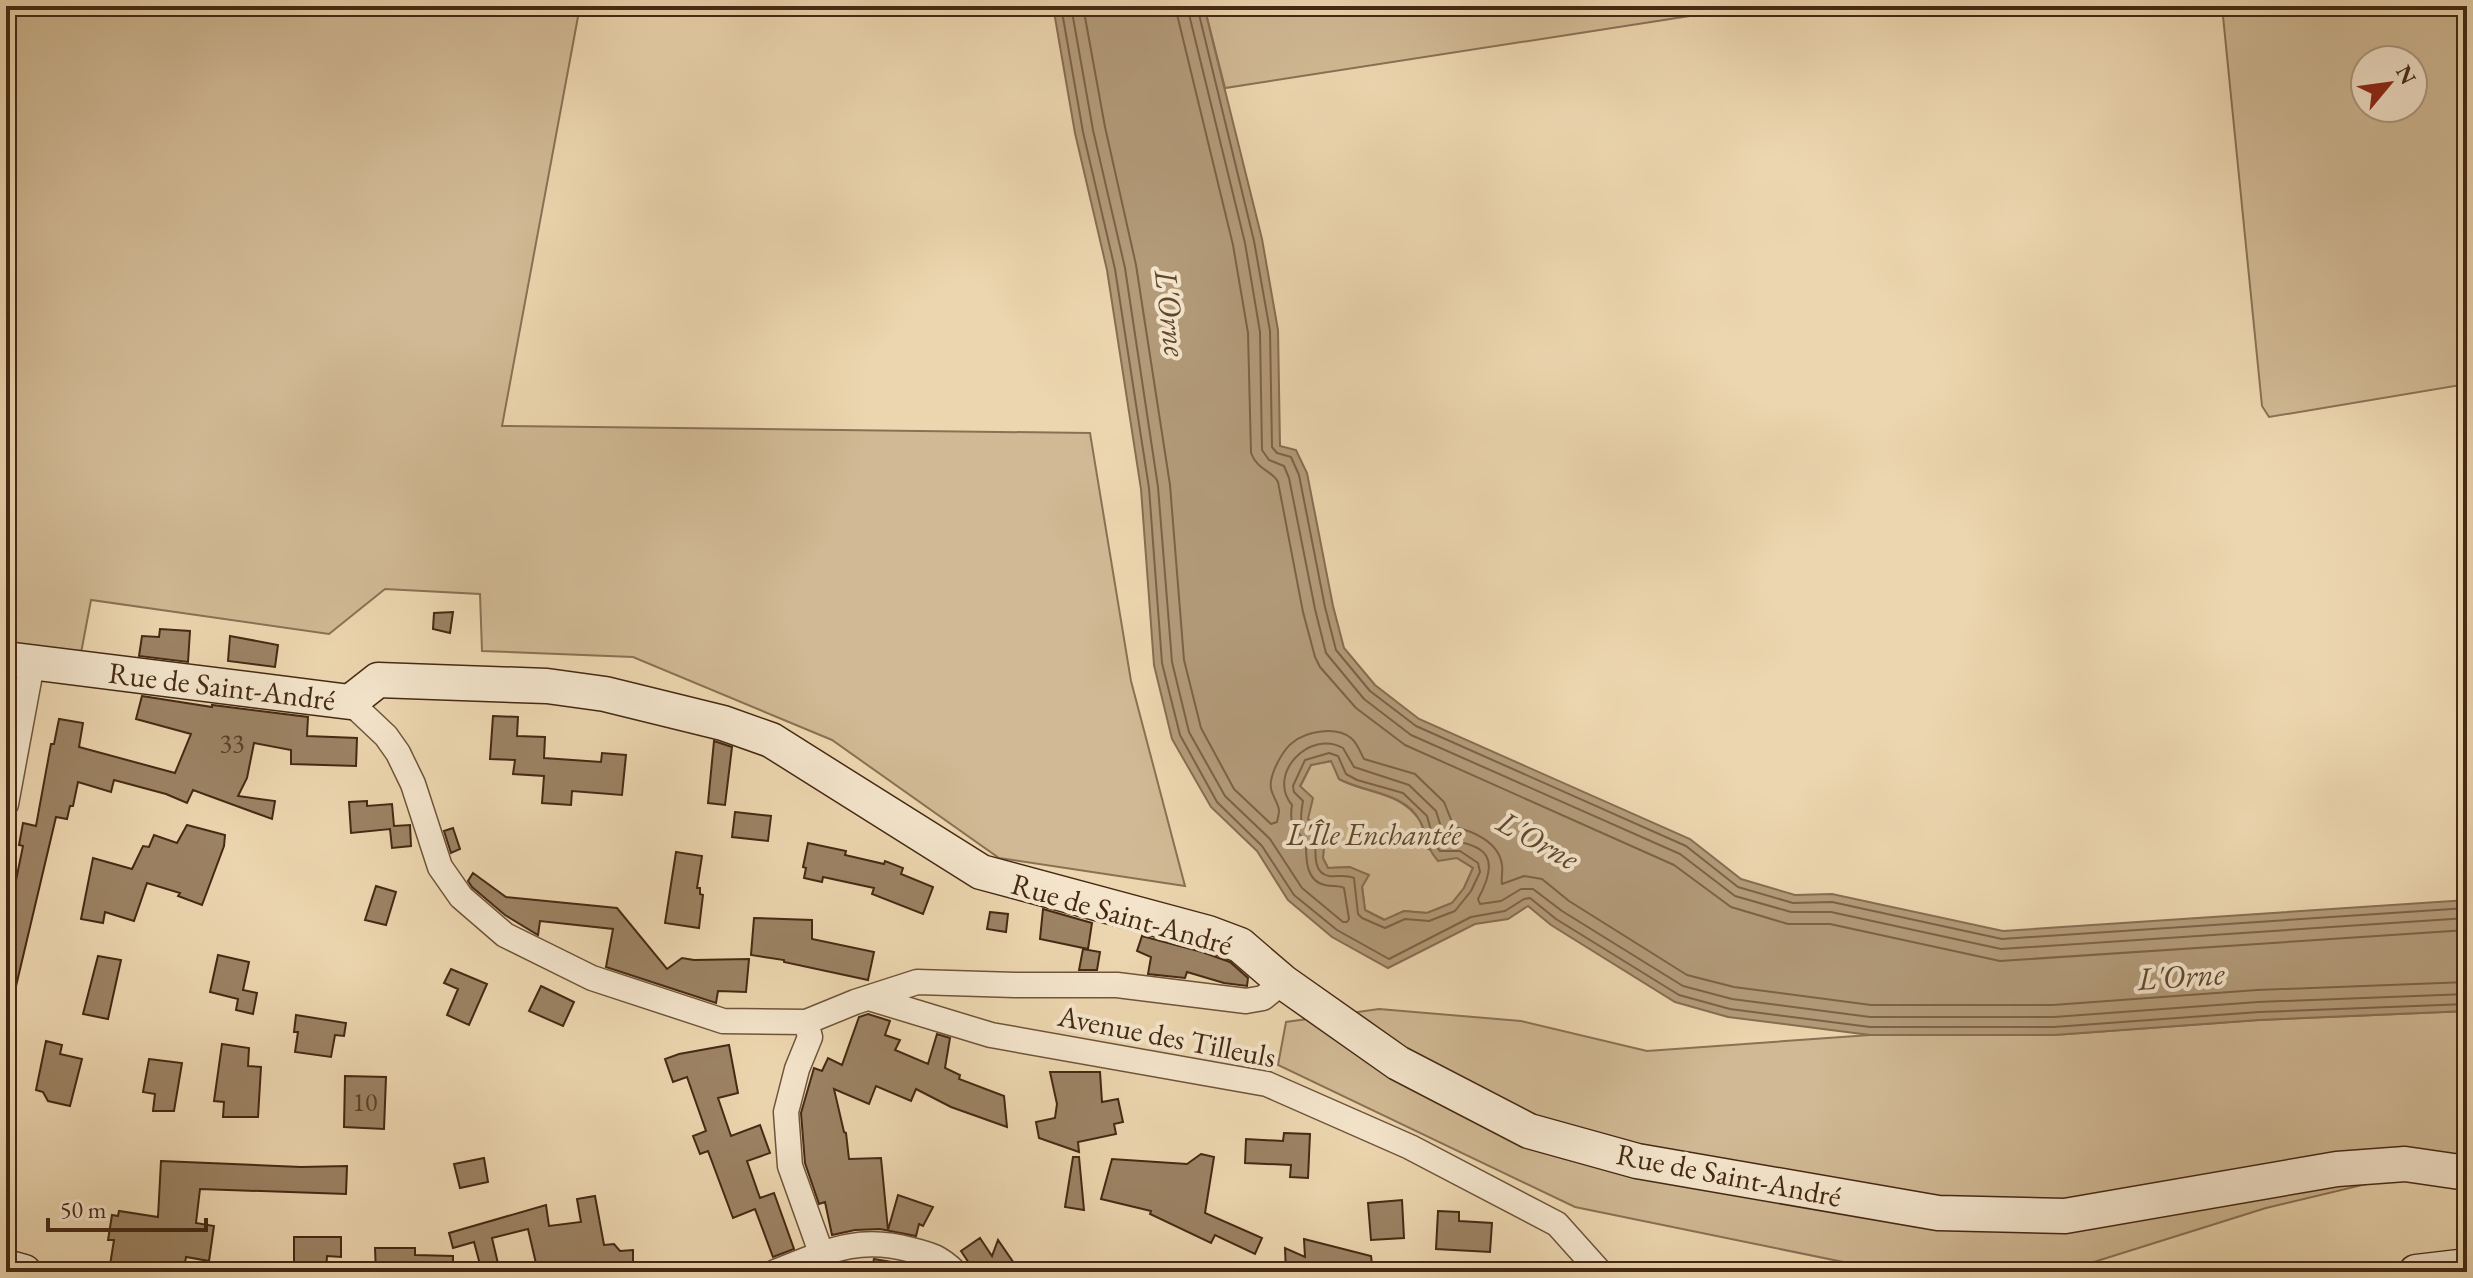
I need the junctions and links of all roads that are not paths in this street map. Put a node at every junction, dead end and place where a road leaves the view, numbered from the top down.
1 (19, 662) edge
2 (350, 702) junction
3 (6, 804) edge
4 (1283, 982) junction
5 (869, 998) junction
6 (806, 1022) junction
7 (2467, 1173) edge
8 (825, 1263) edge
9 (2467, 1266) edge
10 (775, 1272) edge
11 (955, 1272) edge
12 (1600, 1272) edge
13 (2416, 1272) edge

1 - 2 street, Rue de Saint-André
1 - 3 street
2 - 4 street, Rue de Saint-André
2 - 6 street
4 - 5 street
4 - 7 street, Rue de Saint-André
5 - 6 street
5 - 12 street, Avenue des Tilleuls
6 - 8 street
8 - 10 street
8 - 11 street
9 - 13 street

